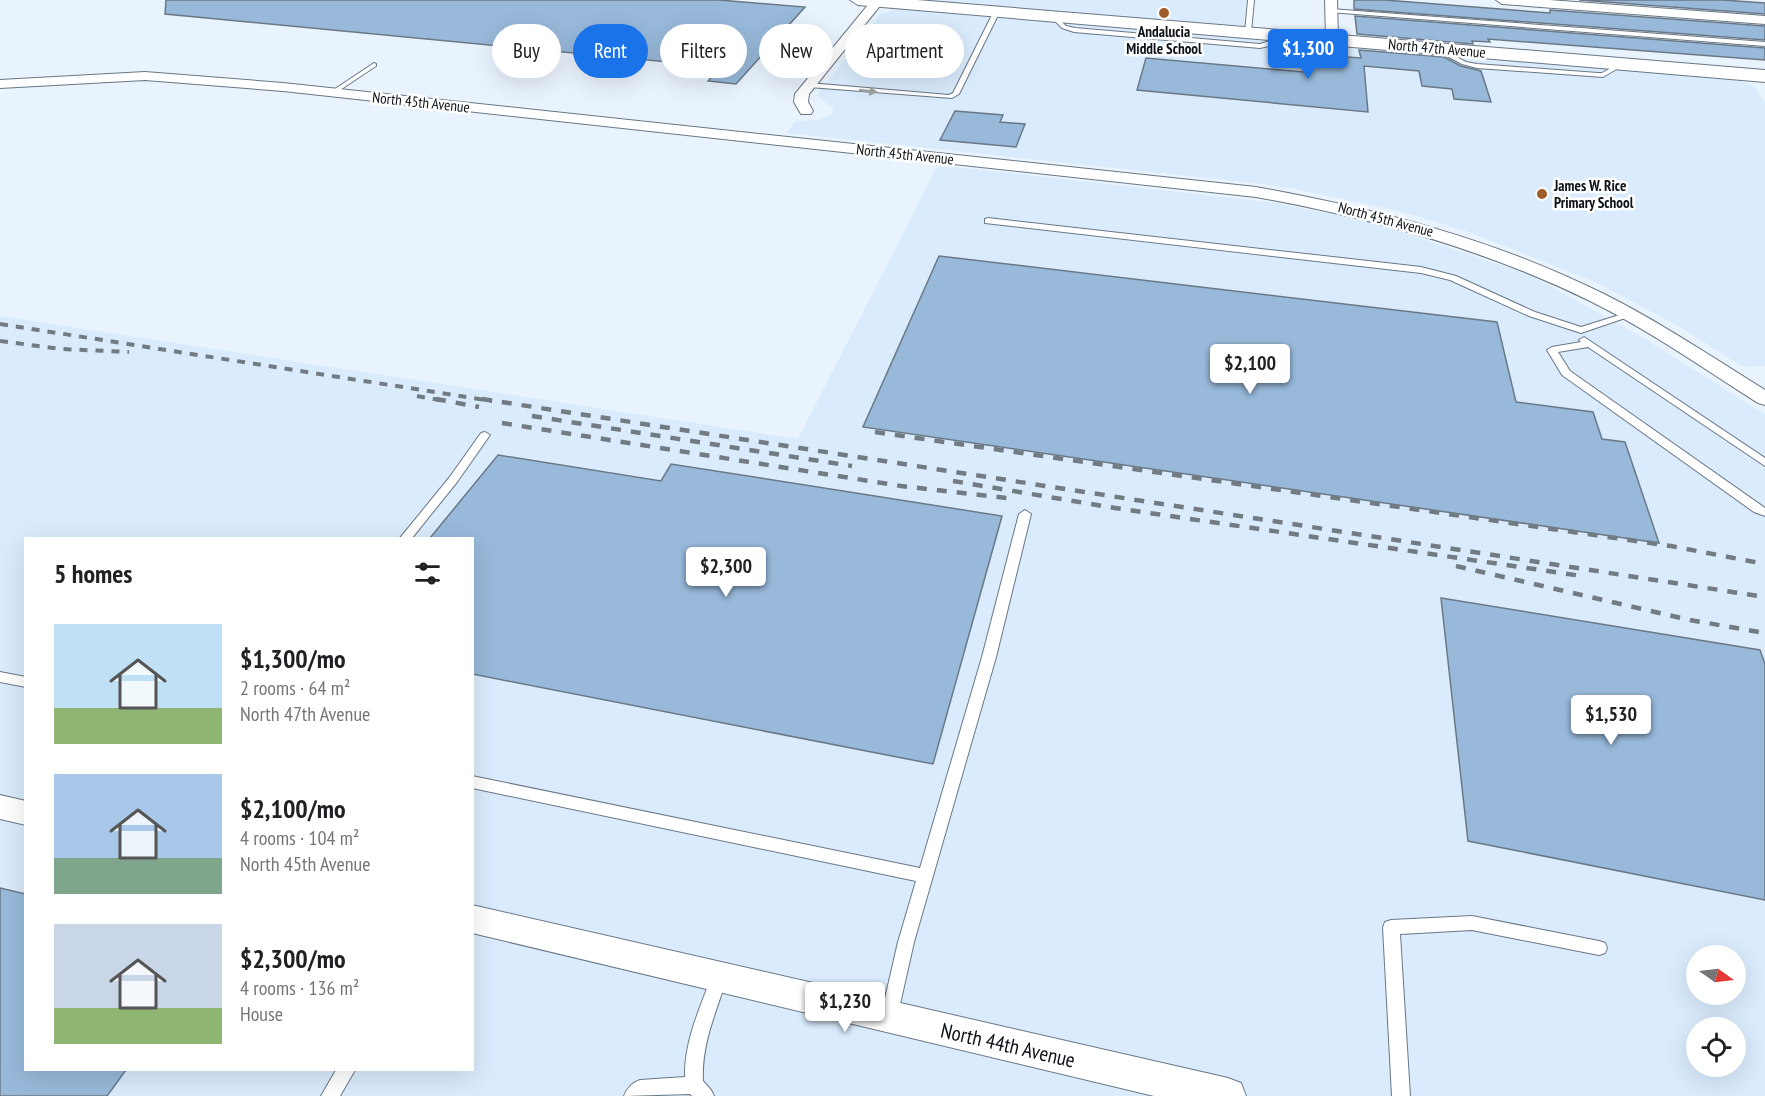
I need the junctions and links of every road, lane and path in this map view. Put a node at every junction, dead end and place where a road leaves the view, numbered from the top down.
1 (858, 0) edge
2 (1251, 0) edge
3 (1502, 0) edge
4 (878, 1) edge
5 (1331, 5) edge
6 (997, 11) junction
7 (1053, 16) junction
8 (1765, 20) edge
9 (1248, 32) junction
10 (1292, 36) junction
11 (1332, 39) junction
12 (1765, 44) edge
13 (374, 65) dead end
14 (1764, 77) edge
15 (0, 84) edge
16 (809, 85) junction
17 (332, 93) junction
18 (806, 111) dead end
19 (988, 221) dead end
20 (1629, 315) junction
21 (1581, 330) junction
22 (1589, 344) junction
23 (1765, 399) edge
24 (485, 435) dead end
25 (1765, 463) edge
26 (1765, 512) edge
27 (1025, 514) dead end
28 (407, 537) edge
29 (0, 677) edge
30 (24, 682) edge
31 (474, 782) edge
32 (0, 807) edge
33 (24, 813) edge
34 (926, 876) junction
35 (474, 919) edge
36 (1599, 948) dead end
37 (719, 977) junction
38 (890, 1017) junction
39 (345, 1071) edge
40 (700, 1091) edge
41 (330, 1096) edge
42 (633, 1096) edge
43 (1228, 1096) edge
44 (1401, 1096) edge

1 - 4 street, North 47th Avenue
2 - 9 lane
3 - 8 street
4 - 6 street, North 47th Avenue
4 - 16 street
5 - 11 street
5 - 12 lane
6 - 7 street, North 47th Avenue
16 -> 6 lane
7 - 9 street, North 47th Avenue
7 - 10 lane
9 - 10 street, North 47th Avenue
10 - 11 street, North 47th Avenue
11 - 14 street, North 47th Avenue
13 - 17 lane
15 - 17 street, North 45th Avenue
16 - 18 street
17 - 20 street, North 45th Avenue
19 - 21 lane
20 - 21 lane
20 - 23 street, North 45th Avenue
21 - 22 lane
22 - 25 lane
22 - 26 lane
24 - 28 lane
27 - 34 lane
29 - 30 lane
31 - 34 lane
32 - 33 street
34 - 38 lane
35 - 37 street, North 44th Avenue
36 - 44 lane
37 - 38 street, North 44th Avenue
37 - 40 lane
38 - 43 street, North 44th Avenue
39 - 41 lane
40 - 42 lane

